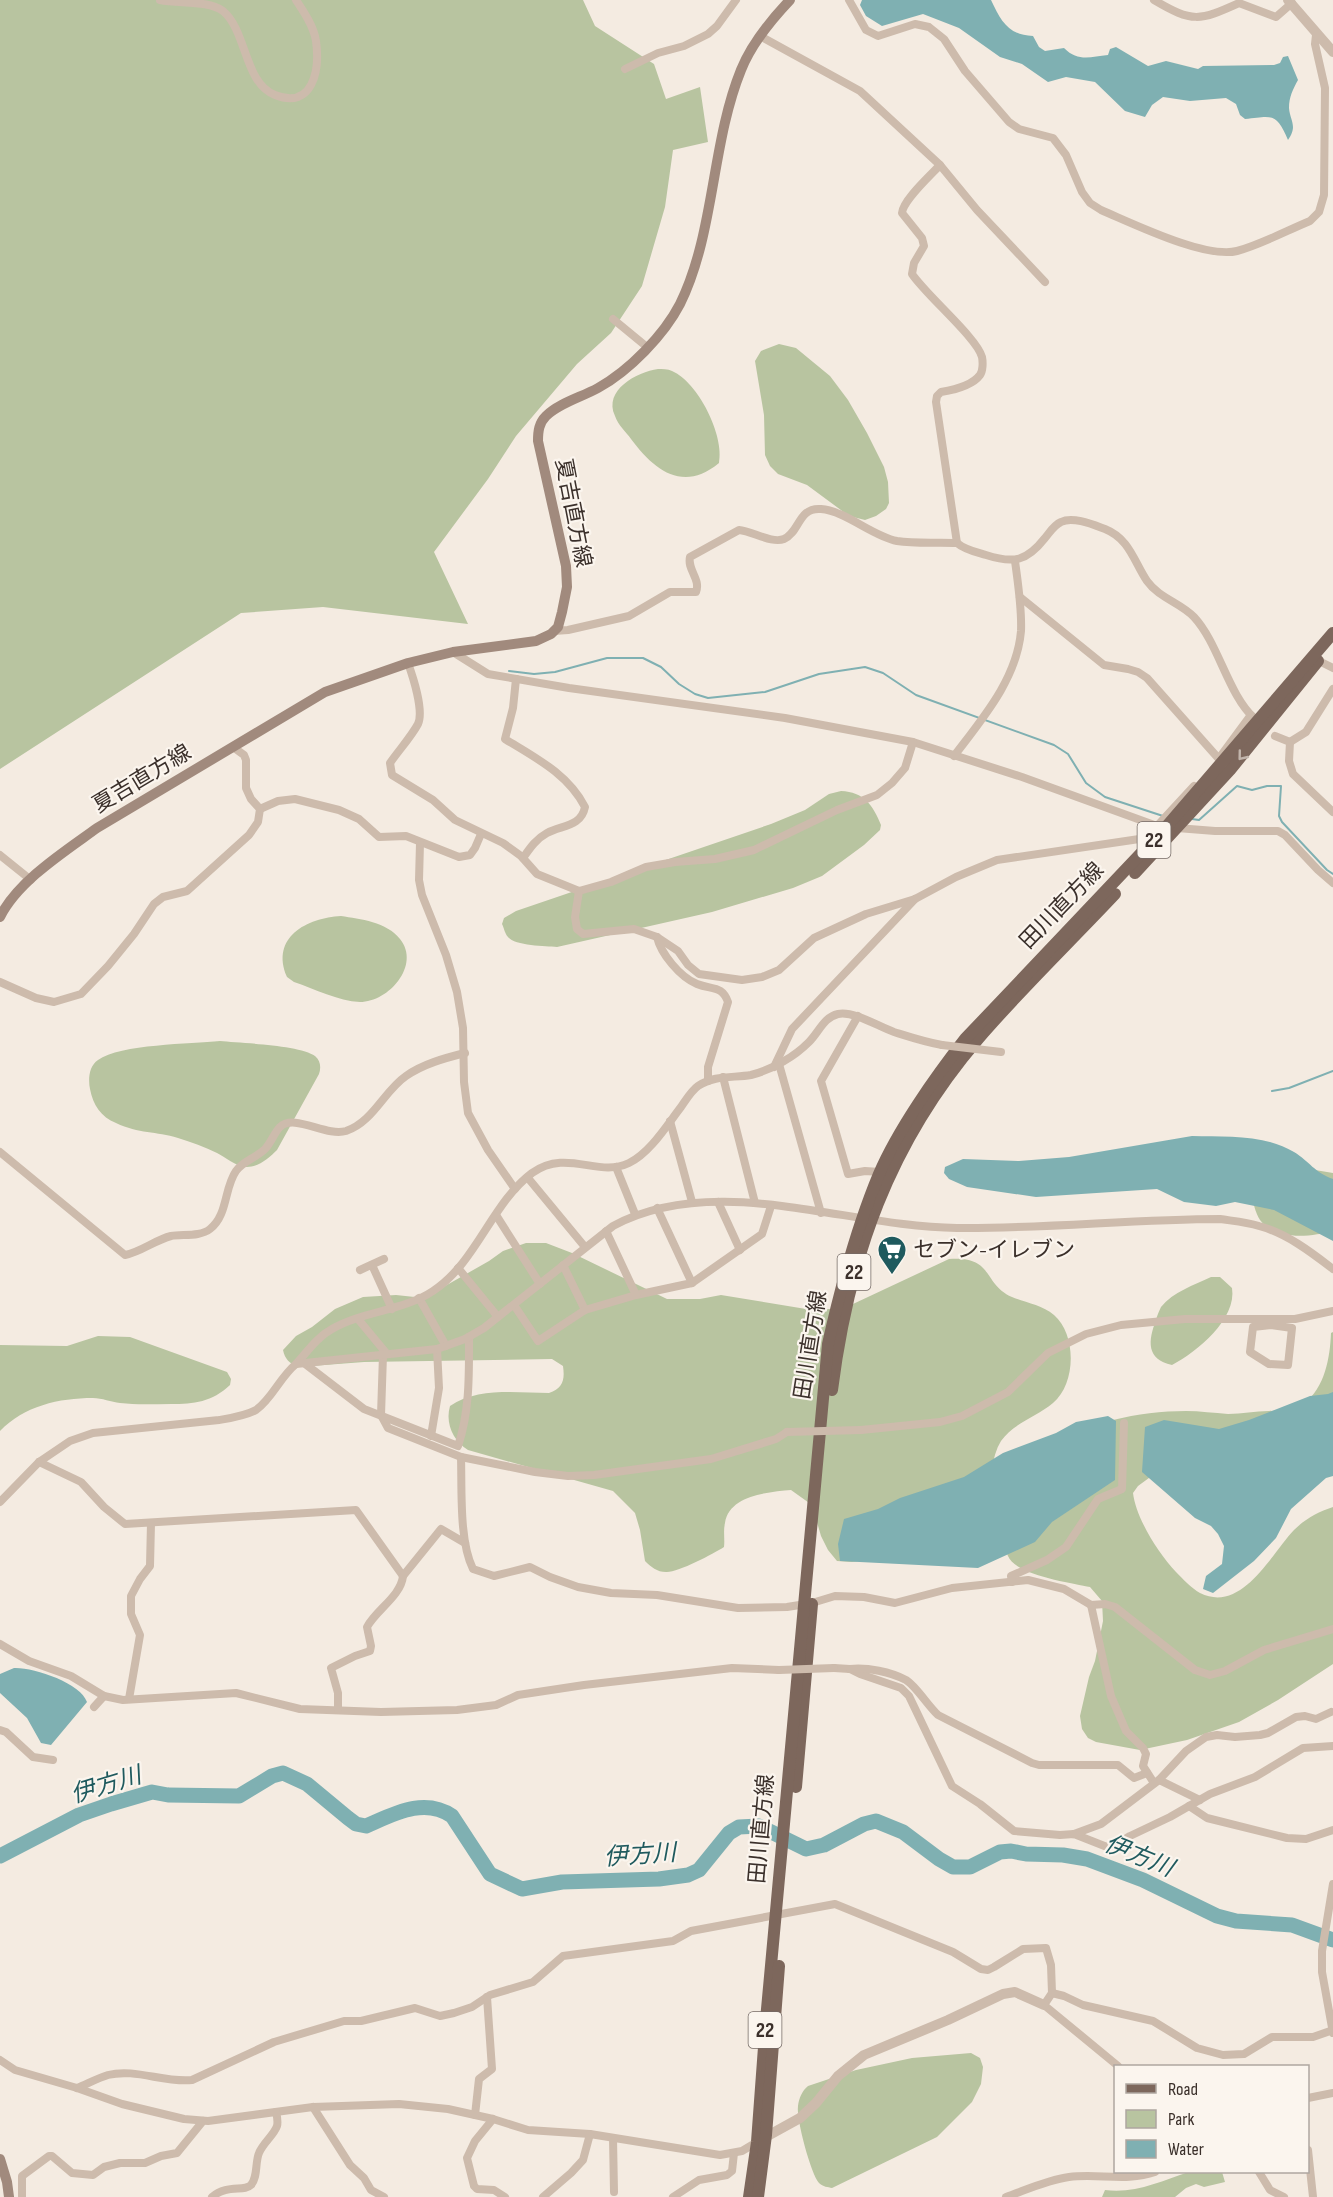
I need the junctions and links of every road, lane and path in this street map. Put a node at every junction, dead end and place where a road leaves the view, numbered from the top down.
1 (160, 0) edge
2 (296, 0) edge
3 (736, 0) edge
4 (790, 0) edge
5 (849, 0) edge
6 (1154, 0) edge
7 (1290, 2) edge
8 (1316, 35) junction
9 (760, 36) junction
10 (1333, 52) edge
11 (625, 69) dead end
12 (940, 165) junction
13 (1045, 282) dead end
14 (613, 319) dead end
15 (647, 347) junction
16 (957, 543) junction
17 (1015, 561) junction
18 (1020, 597) junction
19 (554, 631) junction
20 (1333, 633) edge
21 (1333, 645) edge
22 (453, 652) junction
23 (1318, 661) junction
24 (408, 663) junction
25 (1333, 668) edge
26 (516, 679) junction
27 (1333, 689) edge
28 (1275, 736) dead end
29 (913, 742) junction
30 (1290, 742) junction
31 (233, 747) junction
32 (954, 756) junction
33 (1219, 759) junction
34 (260, 809) junction
35 (1333, 812) edge
36 (1157, 826) junction
37 (1177, 828) junction
38 (481, 834) junction
39 (420, 843) junction
40 (0, 855) edge
41 (523, 858) junction
42 (31, 879) junction
43 (1333, 883) edge
44 (579, 891) junction
45 (915, 898) junction
46 (0, 917) edge
47 (657, 937) junction
48 (0, 982) edge
49 (858, 1016) junction
50 (1001, 1052) dead end
51 (465, 1053) junction
52 (777, 1065) junction
53 (723, 1077) junction
54 (708, 1081) junction
55 (670, 1121) junction
56 (0, 1152) edge
57 (616, 1167) junction
58 (880, 1172) junction
59 (528, 1178) junction
60 (515, 1190) junction
61 (693, 1202) junction
62 (718, 1202) junction
63 (755, 1203) junction
64 (771, 1206) junction
65 (657, 1208) junction
66 (821, 1213) junction
67 (635, 1214) junction
68 (496, 1215) junction
69 (867, 1220) junction
70 (606, 1231) junction
71 (585, 1247) junction
72 (740, 1250) junction
73 (384, 1259) dead end
74 (372, 1265) junction
75 (563, 1265) junction
76 (458, 1268) junction
77 (1333, 1269) edge
78 (360, 1270) dead end
79 (692, 1283) junction
80 (540, 1284) junction
81 (636, 1294) junction
82 (419, 1298) junction
83 (513, 1305) junction
84 (392, 1309) junction
85 (585, 1311) junction
86 (1333, 1311) edge
87 (498, 1317) junction
88 (358, 1319) junction
89 (1271, 1322) junction
90 (469, 1337) junction
91 (442, 1348) junction
92 (385, 1354) junction
93 (300, 1363) junction
94 (381, 1415) junction
95 (1124, 1424) dead end
96 (431, 1436) junction
97 (461, 1457) junction
98 (39, 1462) junction
99 (0, 1502) edge
100 (151, 1523) junction
101 (465, 1544) junction
102 (403, 1576) junction
103 (1012, 1582) junction
104 (808, 1604) junction
105 (1091, 1605) junction
106 (1333, 1629) edge
107 (0, 1644) edge
108 (850, 1669) junction
109 (104, 1696) junction
110 (129, 1699) junction
111 (94, 1707) dead end
112 (338, 1710) junction
113 (1332, 1713) edge
114 (0, 1730) edge
115 (1333, 1746) edge
116 (53, 1760) dead end
117 (1147, 1773) junction
118 (1157, 1782) junction
119 (1200, 1800) junction
120 (1189, 1806) junction
121 (1333, 1830) edge
122 (1074, 1834) junction
123 (1333, 1884) edge
124 (780, 1914) junction
125 (1052, 1994) junction
126 (487, 1997) junction
127 (1044, 2005) junction
128 (1333, 2031) edge
129 (0, 2060) edge
130 (1116, 2065) edge
131 (77, 2088) junction
132 (1333, 2093) edge
133 (1309, 2098) edge
134 (313, 2107) junction
135 (276, 2112) junction
136 (475, 2115) junction
137 (493, 2119) junction
138 (203, 2121) junction
139 (590, 2134) junction
140 (613, 2138) junction
141 (762, 2139) junction
142 (734, 2153) junction
143 (0, 2159) edge
144 (1309, 2162) edge
145 (1149, 2173) edge
146 (1260, 2173) edge
147 (614, 2192) dead end
148 (502, 2195) edge
149 (9, 2197) edge
150 (22, 2197) edge
151 (212, 2197) edge
152 (384, 2197) edge
153 (490, 2197) edge
154 (543, 2197) edge
155 (673, 2197) edge
156 (749, 2197) edge
157 (758, 2197) edge
158 (1006, 2197) edge
159 (1284, 2197) edge
160 (1312, 2197) edge

1 - 2 street
3 - 11 street
4 - 9 main road, 夏吉直方線
5 - 8 street
6 - 7 street
7 - 8 street
8 - 10 street
9 - 12 street
9 - 15 main road, 夏吉直方線
12 - 13 street
12 - 16 street
14 - 15 street
15 - 19 main road, 夏吉直方線
16 - 17 street
16 - 19 street
17 - 18 street
17 - 33 street
18 - 32 street
18 - 33 street
19 - 22 main road, 夏吉直方線
20 - 58 main road, 田川直方線 / 22
21 - 23 main road, 田川直方線 / 22
22 - 24 main road, 夏吉直方線
22 - 26 street
23 - 25 street
23 -> 37 main road, 田川直方線 / 22
24 - 31 main road, 夏吉直方線
24 - 38 street
26 - 29 street
26 - 41 street
27 - 30 street
28 - 30 street
29 - 32 street
29 - 44 street
30 - 35 street
31 - 34 street
31 - 42 main road, 夏吉直方線
32 - 36 street
33 - 36 street
34 - 39 street
34 - 48 street
36 - 45 street
37 - 43 street
37 - 69 main road, 田川直方線 / 22
38 - 39 street
38 - 41 street
39 - 51 street
40 - 42 street
41 - 44 street
42 - 46 main road, 夏吉直方線
44 - 47 street
45 - 47 street
45 - 52 street
47 - 54 street
49 - 50 street, bridge
49 - 52 street
49 - 58 street
51 - 56 street
51 - 60 street
52 - 53 street
52 - 66 street
53 - 54 street
53 - 63 street
54 - 55 street
55 - 57 street
55 - 61 street
57 - 59 street
57 - 67 street
58 - 69 main road, 田川直方線 / 22
59 - 60 street
59 - 71 street
60 - 68 street
61 - 62 street
61 - 65 street
62 - 63 street
62 - 72 street
63 - 64 street
64 - 66 street
64 - 72 street
65 - 67 street
65 - 79 street
66 - 69 street
67 - 70 street
68 - 76 street
68 - 80 street
69 - 77 street
69 - 104 main road, 田川直方線 / 22
70 - 71 street
70 - 81 street
71 - 75 street
72 - 79 street
73 - 74 street
74 - 78 street
74 - 84 street
75 - 80 street
75 - 85 street
76 - 82 street
76 - 87 street
79 - 81 street
80 - 83 street
81 - 85 street
82 - 84 street
82 - 91 street
83 - 85 street
83 - 87 street
84 - 88 street
86 - 89 street
87 - 90 street
88 - 92 street
88 - 93 street
89 - 89 street
89 - 97 street, bridge
90 - 91 street
90 - 96 street
91 - 92 street
91 - 96 street
92 - 93 street
92 - 94 street
93 - 94 street
93 - 98 street
94 - 96 street
94 - 97 street
95 - 103 street
97 - 101 street
98 - 99 street
98 - 100 street
100 - 102 street
100 - 110 street
101 - 102 street
101 - 104 street
102 - 112 street
103 - 104 street
103 - 105 street
104 - 124 main road, 田川直方線 / 22
105 - 106 street
105 - 117 street
107 - 109 street
108 - 112 street, bridge
108 - 117 street
108 - 122 street
109 - 110 street
109 - 111 street
110 - 112 street
113 - 118 street
114 - 116 street
115 - 119 street
117 - 118 street
118 - 119 street
118 - 122 street
119 - 120 street
120 - 121 street
120 - 122 street
123 - 128 street
124 - 125 street
124 - 126 street
124 - 141 main road, 田川直方線 / 22
125 - 127 street
125 - 128 street
126 - 131 street
126 - 136 street
127 - 130 street
127 - 141 street
129 - 131 street
131 - 138 street
132 - 133 street
134 - 135 street
134 - 136 street
134 - 152 street
135 - 138 street
135 - 151 street
136 - 137 street
137 - 139 street
137 - 148 street
138 - 150 street
139 - 140 street
139 - 154 street
140 - 142 street
140 - 147 street
141 - 142 street
141 - 156 main road, 田川直方線 / 22
141 - 157 main road, 田川直方線 / 22
142 - 155 street
143 - 149 main road
144 - 160 street
145 - 158 street
146 - 159 street
148 - 153 street

